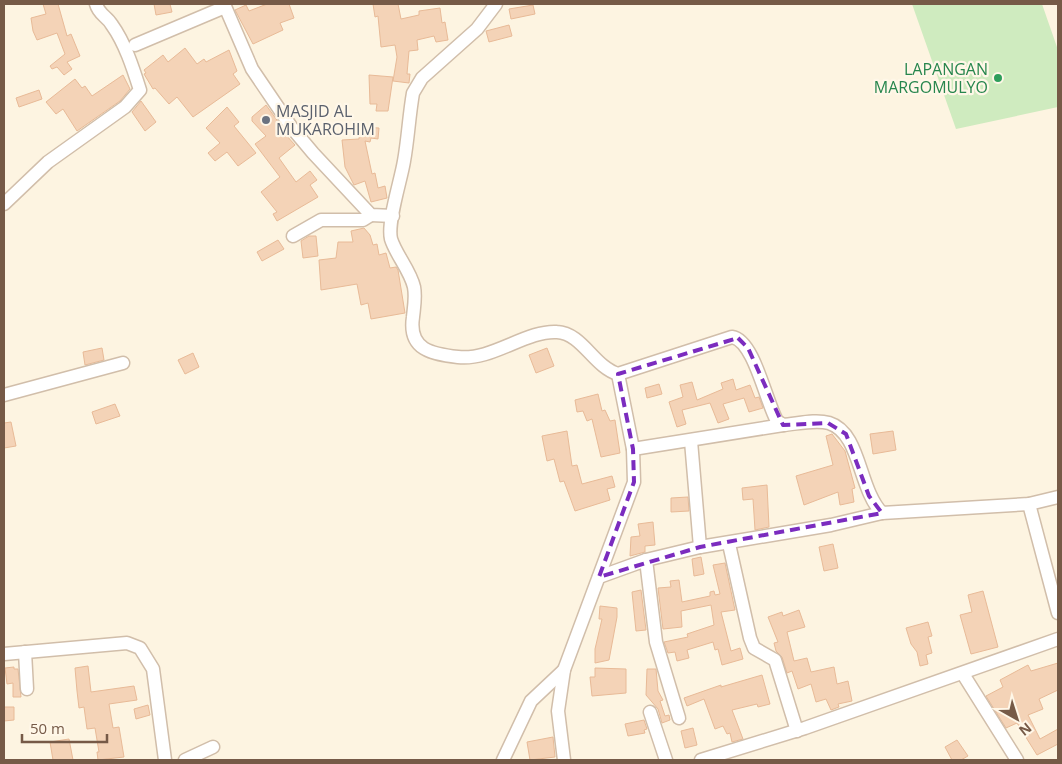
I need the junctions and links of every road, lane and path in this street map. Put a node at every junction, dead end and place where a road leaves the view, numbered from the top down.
1 (96, 4) edge
2 (496, 4) edge
3 (225, 5) edge
4 (135, 45) dead end
5 (4, 204) edge
6 (371, 215) junction
7 (393, 216) junction
8 (293, 236) dead end
9 (122, 364) dead end
10 (618, 374) junction
11 (4, 394) edge
12 (783, 425) junction
13 (691, 441) junction
14 (633, 449) junction
15 (1058, 497) edge
16 (1029, 504) junction
17 (882, 513) junction
18 (729, 544) junction
19 (700, 547) junction
20 (646, 560) junction
21 (599, 577) junction
22 (1058, 613) edge
23 (1058, 639) edge
24 (25, 652) junction
25 (4, 654) edge
26 (564, 670) junction
27 (963, 674) junction
28 (27, 689) dead end
29 (650, 712) dead end
30 (679, 718) dead end
31 (797, 731) junction
32 (213, 747) dead end
33 (165, 760) edge
34 (185, 760) edge
35 (503, 760) edge
36 (564, 760) edge
37 (666, 760) edge
38 (702, 760) edge
39 (1017, 760) edge

1 - 5 street
2 - 7 street
3 - 4 street
3 - 6 street
6 - 7 street
6 - 8 street
7 - 10 street
9 - 11 street
10 - 12 street
10 - 14 street
12 - 13 street
12 - 17 street
13 - 14 street
13 - 19 street
14 - 21 street
15 - 16 street
16 - 17 street
16 - 22 street
17 - 18 street
18 - 19 street
18 - 31 street
19 - 20 street
20 - 21 street
20 - 30 street
21 - 26 street
23 - 27 street
24 - 25 street
24 - 28 street
24 - 33 street
26 - 35 street
26 - 36 street
27 - 31 street
27 - 39 street
29 - 37 street
31 - 38 street
32 - 34 street

